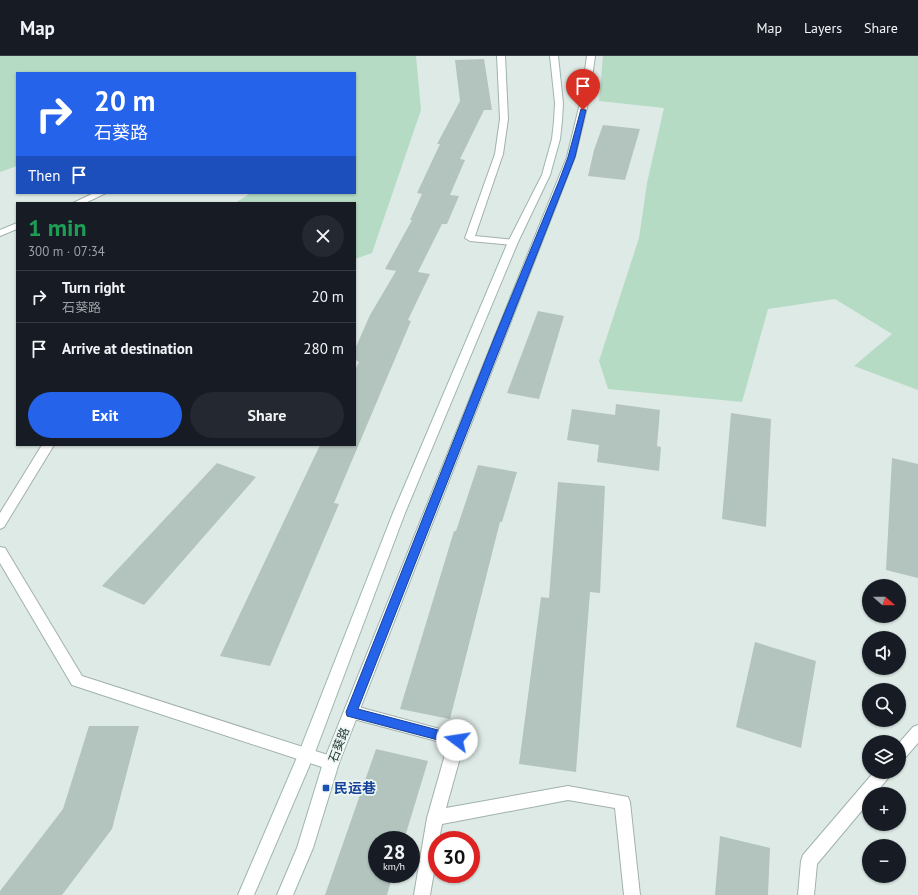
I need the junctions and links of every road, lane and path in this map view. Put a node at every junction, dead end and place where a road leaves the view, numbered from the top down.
1 (501, 56) edge
2 (554, 56) edge
3 (591, 56) edge
4 (100, 194) edge
5 (80, 202) edge
6 (16, 226) edge
7 (0, 233) edge
8 (513, 242) junction
9 (47, 446) edge
10 (0, 524) edge
11 (0, 552) edge
12 (351, 712) junction
13 (918, 732) edge
14 (906, 746) edge
15 (306, 755) junction
16 (331, 762) junction
17 (878, 779) edge
18 (435, 818) junction
19 (246, 895) edge
20 (285, 895) edge
21 (422, 895) edge
22 (632, 895) edge
23 (806, 895) edge

1 - 8 main road
2 - 8 main road
3 - 12 main road, 石葵路
4 - 5 main road
6 - 7 main road
8 - 15 main road
9 - 10 main road
11 - 15 main road
12 - 16 main road, 石葵路
12 - 18 main road
13 - 14 main road
15 - 16 main road
15 - 19 main road
16 - 20 main road, 石葵路
17 - 23 main road
18 - 21 main road
18 - 22 main road

